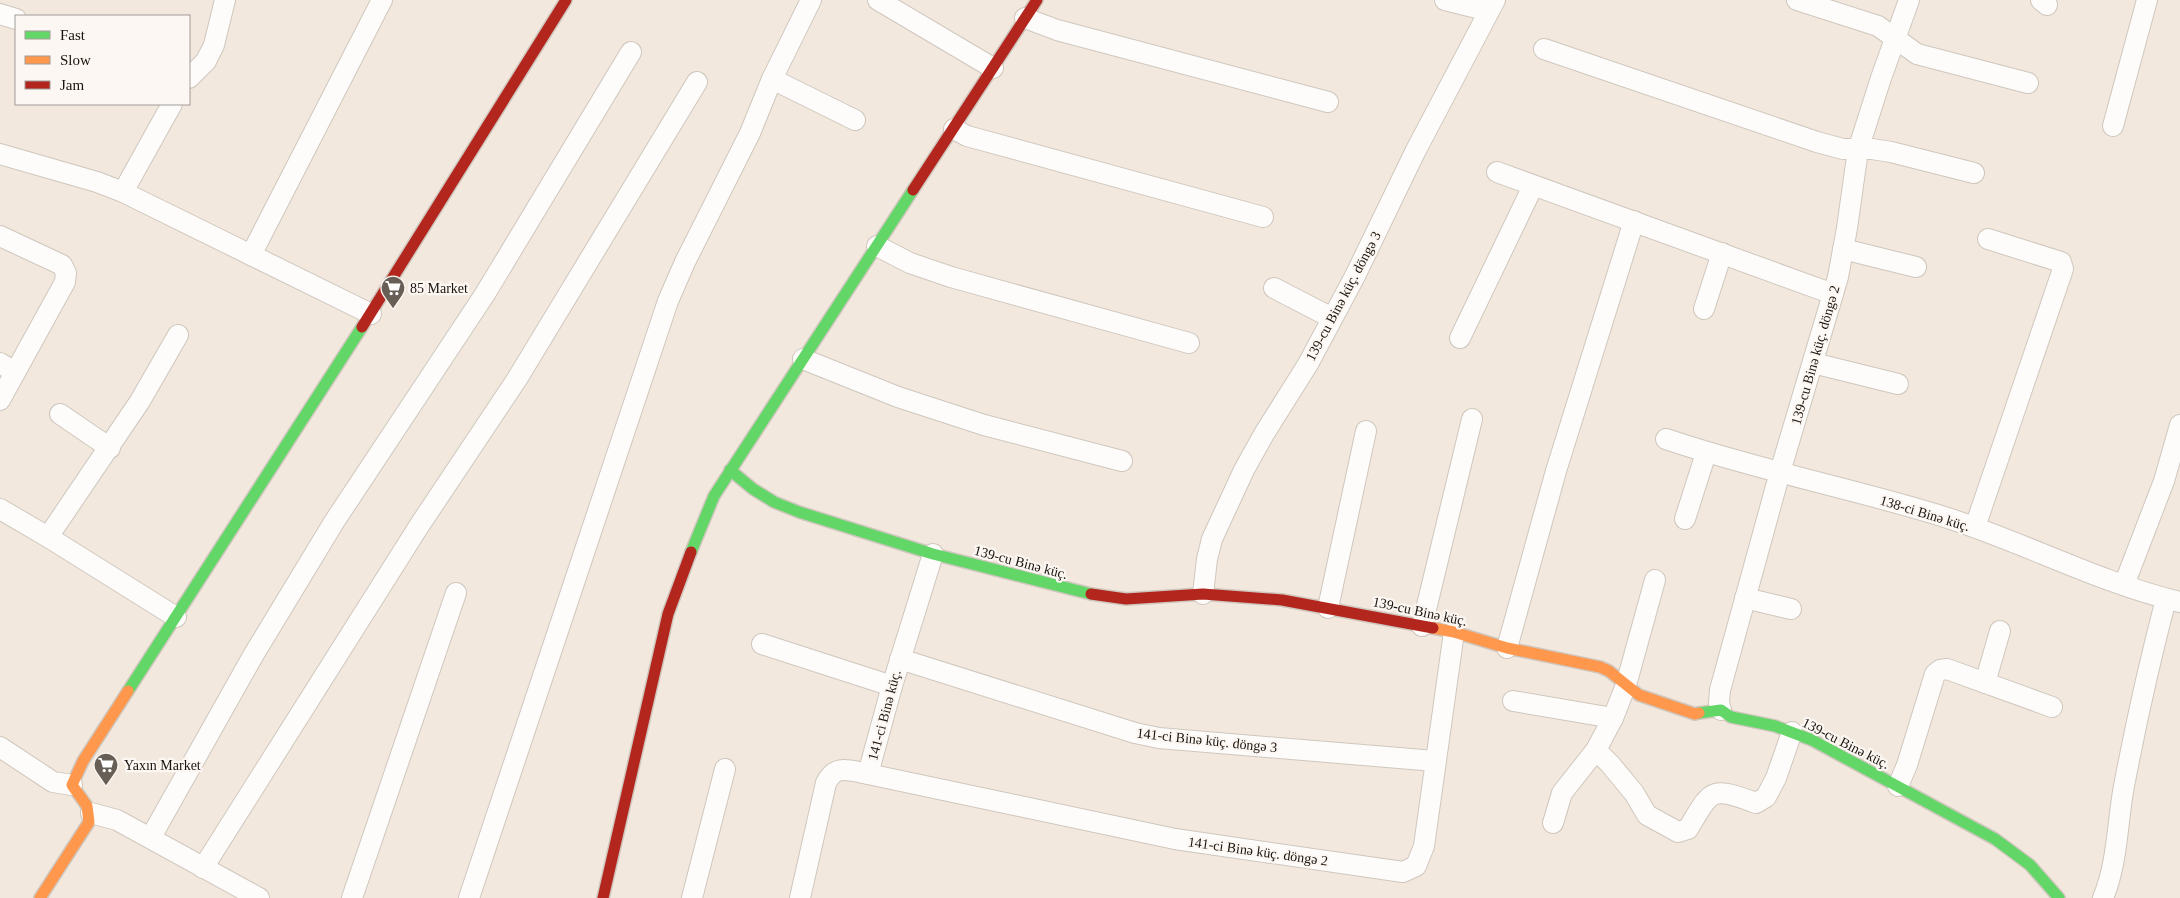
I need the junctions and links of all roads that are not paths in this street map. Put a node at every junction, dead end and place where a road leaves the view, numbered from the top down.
1 (225, 0) edge
2 (382, 0) edge
3 (566, 0) edge
4 (811, 0) edge
5 (878, 0) edge
6 (1037, 0) edge
7 (1445, 0) edge
8 (1797, 0) edge
9 (1909, 0) edge
10 (2147, 0) edge
11 (1492, 6) edge
12 (0, 14) edge
13 (1026, 18) junction
14 (15, 19) edge
15 (1897, 38) junction
16 (1544, 49) dead end
17 (631, 52) dead end
18 (993, 68) junction
19 (190, 74) edge
20 (772, 79) junction
21 (696, 82) dead end
22 (2028, 83) dead end
23 (1328, 102) dead end
24 (171, 105) edge
25 (855, 120) dead end
26 (2114, 126) dead end
27 (954, 129) junction
28 (1858, 150) junction
29 (0, 154) edge
30 (1497, 172) dead end
31 (1974, 174) dead end
32 (1533, 186) junction
33 (123, 192) junction
34 (1263, 217) dead end
35 (1634, 221) junction
36 (0, 236) edge
37 (1988, 239) dead end
38 (876, 246) junction
39 (1843, 249) junction
40 (1722, 253) junction
41 (251, 255) junction
42 (1916, 267) dead end
43 (1274, 288) dead end
44 (1833, 294) junction
45 (1704, 309) dead end
46 (371, 314) junction
47 (1332, 318) junction
48 (178, 335) dead end
49 (1460, 338) dead end
50 (1189, 343) dead end
51 (804, 359) junction
52 (1813, 363) junction
53 (8, 367) edge
54 (1898, 384) dead end
55 (0, 400) edge
56 (60, 414) dead end
57 (1472, 419) dead end
58 (2180, 425) edge
59 (1366, 431) dead end
60 (1666, 439) dead end
61 (110, 448) junction
62 (1706, 453) junction
63 (1122, 461) dead end
64 (730, 470) junction
65 (1780, 472) junction
66 (0, 509) edge
67 (1685, 519) dead end
68 (1975, 527) junction
69 (48, 537) junction
70 (933, 554) junction
71 (1655, 580) dead end
72 (2124, 585) junction
73 (456, 593) dead end
74 (1203, 594) junction
75 (1745, 598) junction
76 (2173, 600) edge
77 (1328, 608) junction
78 (1791, 608) dead end
79 (176, 617) junction
80 (1422, 626) junction
81 (2000, 631) dead end
82 (1454, 632) junction
83 (762, 644) dead end
84 (1507, 648) junction
85 (900, 659) junction
86 (1985, 683) junction
87 (892, 686) junction
88 (1626, 686) junction
89 (1513, 701) dead end
90 (2052, 707) dead end
91 (1721, 710) junction
92 (1612, 718) junction
93 (1792, 732) junction
94 (0, 747) edge
95 (1596, 750) junction
96 (1436, 761) junction
97 (725, 769) dead end
98 (868, 774) junction
99 (72, 785) junction
100 (1898, 786) junction
101 (91, 813) junction
102 (1553, 823) dead end
103 (151, 837) junction
104 (204, 868) junction
105 (40, 898) edge
106 (259, 898) edge
107 (352, 898) edge
108 (469, 898) edge
109 (604, 898) edge
110 (692, 898) edge
111 (800, 898) edge
112 (2059, 898) edge
113 (2103, 898) edge

1 - 19 street
2 - 41 street
3 - 46 street
4 - 20 street
5 - 18 street
6 - 13 street
7 - 11 street
8 - 15 street
9 - 15 street, 139-cu Binə küç. döngə 2
10 - 26 street
11 - 47 street, 139-cu Binə küç. döngə 3
12 - 14 street
13 - 18 street
13 - 23 street
15 - 22 street
15 - 28 street, 139-cu Binə küç. döngə 2
16 - 28 street
17 - 103 street
18 - 27 street
20 - 25 street
20 - 108 street
21 - 104 street
24 - 33 street
27 - 34 street
27 - 38 street
28 - 31 street
28 - 39 street, 139-cu Binə küç. döngə 2
29 - 33 street
30 - 32 street
32 - 35 street
32 - 49 street
33 - 41 street
35 - 40 street
35 - 84 street
36 - 53 street
37 - 68 street
38 - 50 street
38 - 51 street
39 - 42 street
39 - 44 street, 139-cu Binə küç. döngə 2
40 - 44 street
40 - 45 street
41 - 46 street
43 - 47 street
44 - 52 street, 139-cu Binə küç. döngə 2
46 - 79 street
47 - 74 street, 139-cu Binə küç. döngə 3
48 - 61 street
51 - 63 street
51 - 64 street
52 - 54 street
52 - 65 street, 139-cu Binə küç. döngə 2
53 - 55 street
56 - 61 street
57 - 80 street
58 - 72 street
59 - 77 street
60 - 62 street, 138-ci Binə küç.
61 - 69 street
62 - 65 street, 138-ci Binə küç.
62 - 67 street
64 - 70 street, 139-cu Binə küç.
64 - 109 street
65 - 68 street, 138-ci Binə küç.
65 - 75 street, 139-cu Binə küç. döngə 2
66 - 69 street
68 - 72 street, 138-ci Binə küç.
69 - 79 street
70 - 74 street, 139-cu Binə küç.
70 - 85 street, 141-ci Binə küç.
71 - 88 street
72 - 76 street, 138-ci Binə küç.
73 - 107 street
74 - 77 street, 139-cu Binə küç.
75 - 78 street
75 - 91 street, 139-cu Binə küç. döngə 2
76 - 113 street
77 - 80 street, 139-cu Binə küç.
79 - 99 street
80 - 82 street, 139-cu Binə küç.
81 - 86 street
82 - 84 street, 139-cu Binə küç.
82 - 96 street, 141-ci Binə küç. döngə 2
83 - 87 street
84 - 88 street, 139-cu Binə küç.
85 - 87 street, 141-ci Binə küç.
85 - 96 street, 141-ci Binə küç. döngə 3
86 - 90 street
86 - 100 street
87 - 98 street, 141-ci Binə küç.
88 - 91 street, 139-cu Binə küç.
88 - 92 street
89 - 92 street
91 - 93 street, 139-cu Binə küç.
92 - 95 street
93 - 95 street
93 - 100 street, 139-cu Binə küç.
94 - 99 street
95 - 102 street
96 - 98 street, 141-ci Binə küç. döngə 2
97 - 110 street
98 - 111 street, 141-ci Binə küç.
99 - 101 street
100 - 112 street, 139-cu Binə küç.
101 - 103 street
101 - 105 street
103 - 104 street
104 - 106 street

